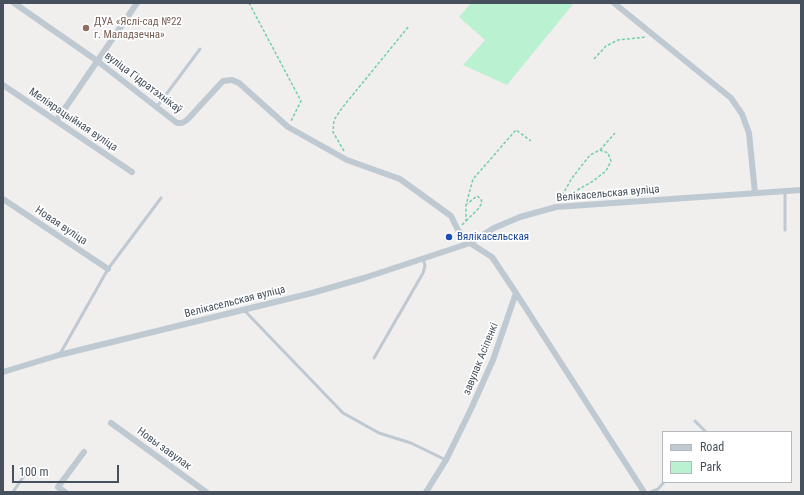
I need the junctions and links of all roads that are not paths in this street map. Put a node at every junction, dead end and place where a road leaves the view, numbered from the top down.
1 (14, 3) edge
2 (137, 3) edge
3 (614, 3) edge
4 (200, 48) dead end
5 (96, 60) junction
6 (3, 85) edge
7 (156, 108) junction
8 (57, 120) junction
9 (132, 172) dead end
10 (785, 190) junction
11 (801, 190) edge
12 (755, 194) junction
13 (161, 198) dead end
14 (3, 199) edge
15 (785, 230) dead end
16 (470, 243) junction
17 (423, 258) junction
18 (108, 270) junction
19 (516, 293) junction
20 (244, 310) junction
21 (59, 355) junction
22 (374, 358) dead end
23 (3, 372) edge
24 (695, 421) dead end
25 (111, 423) dead end
26 (705, 431) edge
27 (84, 452) dead end
28 (446, 460) junction
29 (28, 470) dead end
30 (663, 483) edge
31 (13, 492) edge
32 (65, 492) edge
33 (206, 492) edge
34 (426, 492) edge
35 (644, 492) edge
36 (650, 492) edge

1 - 5 street, вуліца Гідратэхнікаў
2 - 5 street
3 - 12 street
4 - 7 lane
5 - 7 street, вуліца Гідратэхнікаў
5 - 8 street
6 - 8 street, Меліярацыйная вуліца
7 - 16 street, вуліца Гідратэхнікаў
8 - 9 street, Меліярацыйная вуліца
10 - 11 street, Велікасельская вуліца
10 - 12 street, Велікасельская вуліца
10 - 15 lane
12 - 16 street, Велікасельская вуліца
13 - 18 lane
14 - 18 street, Новая вуліца
16 - 17 street, Велікасельская вуліца
16 - 19 street
17 - 20 street, Велікасельская вуліца
17 - 22 lane
18 - 21 lane
19 - 28 street, завулак Асіпенкі
19 - 35 street
20 - 21 street, Велікасельская вуліца
20 - 28 lane
21 - 23 street, Велікасельская вуліца
24 - 26 lane
25 - 33 street, Новы завулак
27 - 32 street
28 - 34 street, завулак Асіпенкі
29 - 31 lane
30 - 36 lane

